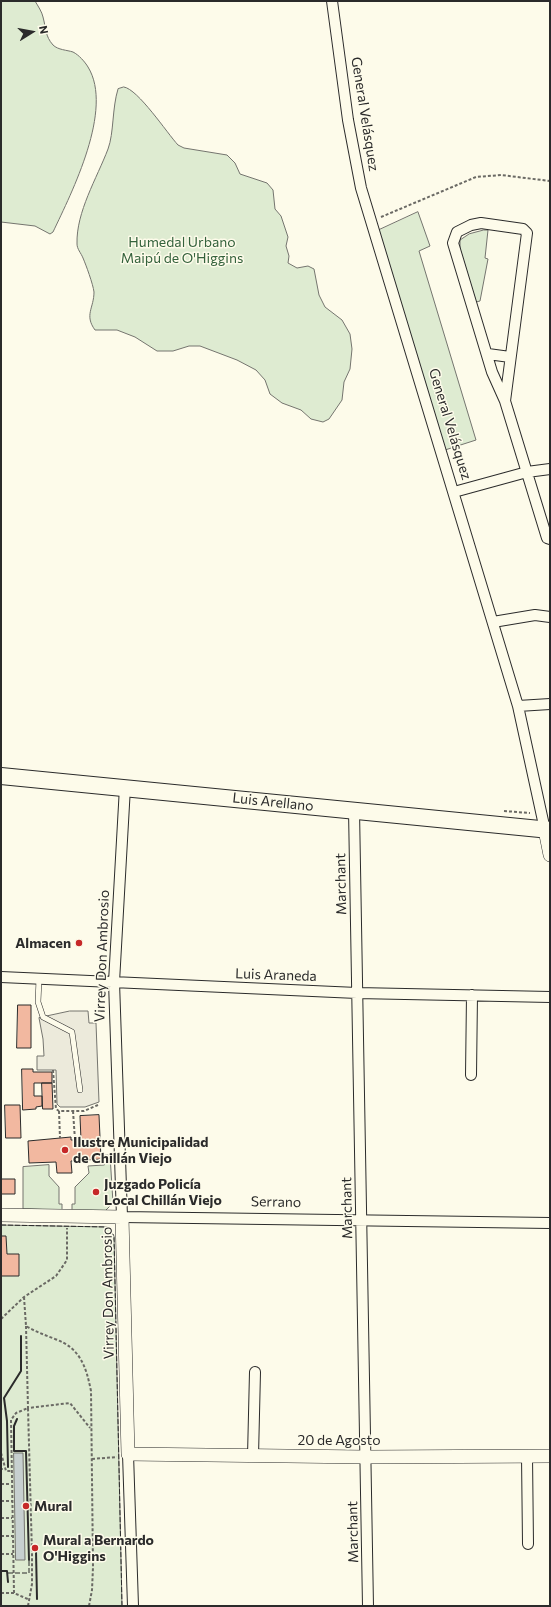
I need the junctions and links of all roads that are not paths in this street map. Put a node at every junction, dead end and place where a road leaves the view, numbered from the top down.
1 (332, 1) edge
2 (488, 354) junction
3 (510, 357) junction
4 (505, 401) junction
5 (550, 469) edge
6 (527, 472) junction
7 (454, 492) junction
8 (550, 539) edge
9 (550, 617) edge
10 (493, 622) junction
11 (550, 704) edge
12 (518, 706) junction
13 (1, 776) edge
14 (125, 788) junction
15 (354, 810) junction
16 (548, 830) edge
17 (550, 855) edge
18 (1, 977) edge
19 (39, 979) junction
20 (114, 982) junction
21 (356, 993) junction
22 (472, 995) junction
23 (550, 996) edge
24 (471, 1075) dead end
25 (80, 1090) dead end
26 (1, 1215) edge
27 (122, 1217) junction
28 (361, 1220) junction
29 (550, 1223) edge
30 (254, 1372) dead end
31 (128, 1454) junction
32 (252, 1456) junction
33 (527, 1456) junction
34 (550, 1456) edge
35 (366, 1457) junction
36 (528, 1544) dead end
37 (133, 1606) edge
38 (368, 1606) edge

1 - 7 street, General Velásquez
2 - 3 street
2 - 3 street
2 - 4 street
3 - 4 street
4 - 6 street
5 - 6 street
6 - 7 street
6 - 8 street
7 - 10 street, General Velásquez
9 - 10 street
10 - 12 street, General Velásquez
11 - 12 street
12 - 16 street, General Velásquez
13 - 14 main road, Luis Arellano
14 - 15 main road, Luis Arellano
14 - 20 street, Virrey Don Ambrosio
15 - 16 main road, Luis Arellano
15 - 21 street, Marchant
16 - 17 street, General Velásquez
18 - 19 street, Luis Araneda
19 - 20 street, Luis Araneda
19 - 25 lane
20 - 21 street, Luis Araneda
20 - 27 street, Virrey Don Ambrosio
21 - 22 street, Luis Araneda
21 - 28 street, Marchant
22 - 23 street, Luis Araneda
22 - 24 street
26 - 27 street, Serrano
27 - 28 street, Serrano
27 - 31 street, Virrey Don Ambrosio
28 - 29 street, Serrano
28 - 35 street, Marchant
30 - 32 street
31 - 32 street, 20 de Agosto
31 - 37 street, Virrey Don Ambrosio
32 - 35 street, 20 de Agosto
33 - 34 street, 20 de Agosto
33 - 35 street, 20 de Agosto
33 - 36 street
35 - 38 street, Marchant

